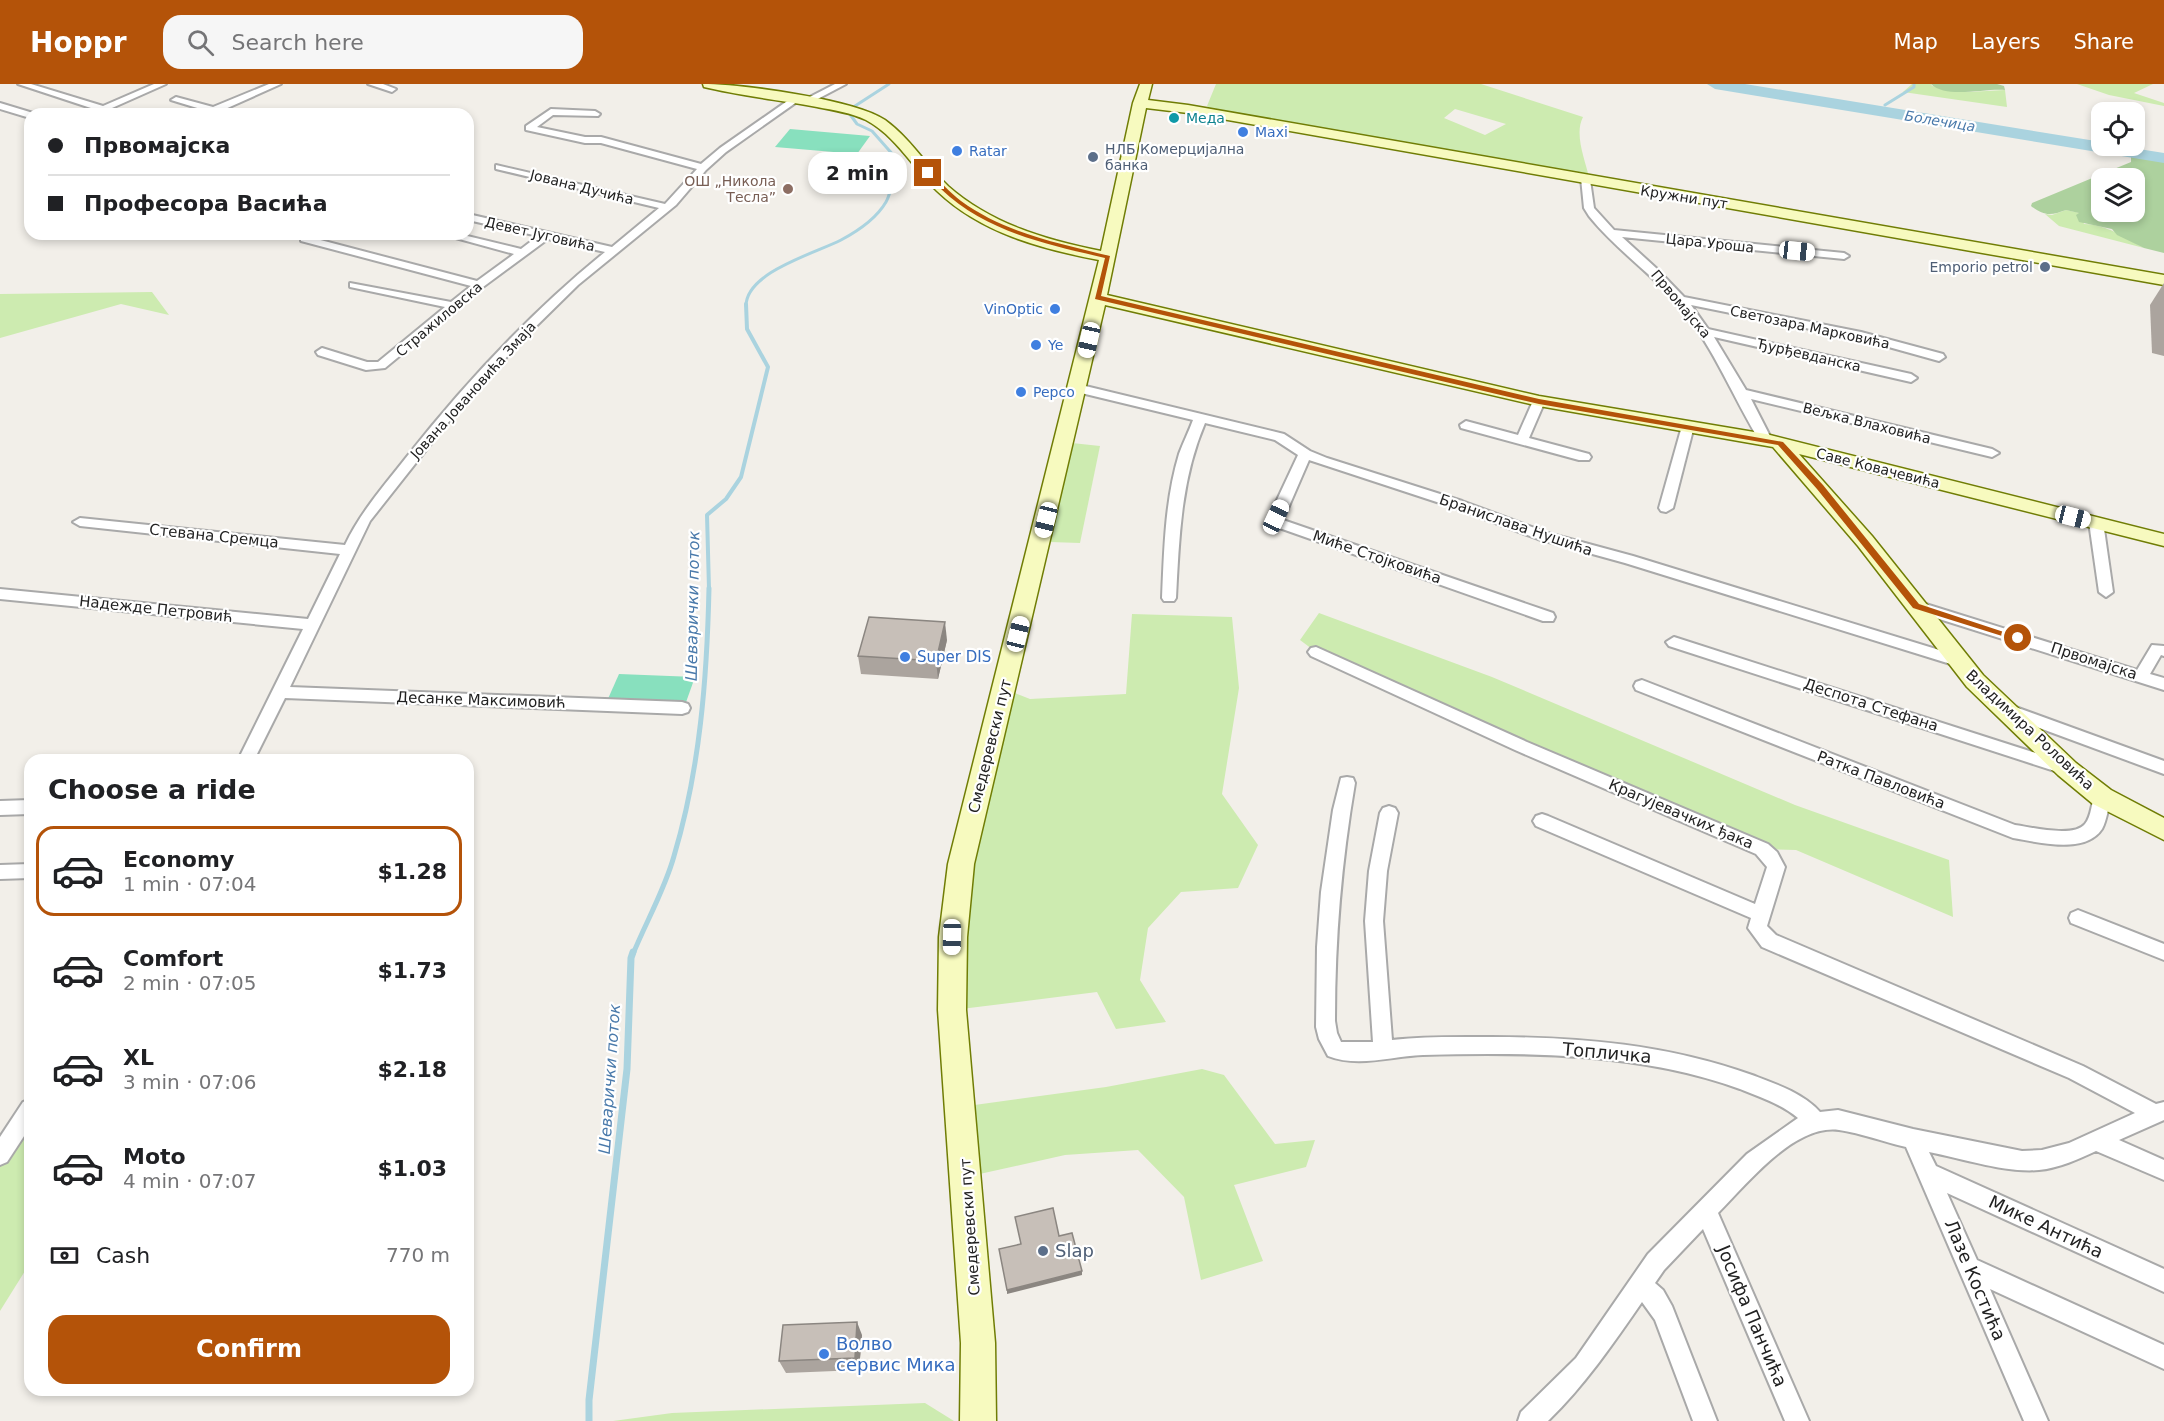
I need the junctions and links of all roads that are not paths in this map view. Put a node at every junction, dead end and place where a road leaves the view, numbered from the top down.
1 (22, 84) edge
2 (162, 84) edge
3 (277, 84) edge
4 (372, 84) edge
5 (709, 84) edge
6 (842, 84) edge
7 (392, 89) dead end
8 (1142, 97) edge
9 (176, 100) dead end
10 (801, 100) junction
11 (91, 105) junction
12 (0, 106) edge
13 (84, 108) edge
14 (100, 108) edge
15 (105, 108) edge
16 (207, 108) edge
17 (220, 108) edge
18 (1169, 108) junction
19 (24, 113) edge
20 (595, 114) dead end
21 (1135, 123) junction
22 (499, 167) dead end
23 (703, 168) junction
24 (1585, 180) junction
25 (666, 207) junction
26 (474, 218) edge
27 (1611, 233) junction
28 (545, 236) junction
29 (308, 240) edge
30 (471, 240) edge
31 (611, 250) junction
32 (521, 252) junction
33 (1844, 256) dead end
34 (1108, 257) junction
35 (2164, 280) edge
36 (354, 285) dead end
37 (479, 285) junction
38 (1097, 298) junction
39 (1681, 300) junction
40 (454, 306) junction
41 (1706, 332) junction
42 (322, 352) dead end
43 (1939, 357) dead end
44 (1911, 378) dead end
45 (1077, 388) junction
46 (1742, 393) junction
47 (1539, 402) junction
48 (1201, 417) junction
49 (1466, 425) dead end
50 (1688, 426) junction
51 (1522, 440) junction
52 (1773, 442) junction
53 (1992, 453) dead end
54 (1305, 454) junction
55 (1584, 457) dead end
56 (1666, 508) dead end
57 (80, 522) dead end
58 (2096, 522) junction
59 (2164, 540) edge
60 (348, 550) junction
61 (2106, 592) dead end
62 (0, 594) edge
63 (1169, 598) dead end
64 (1916, 606) junction
65 (1548, 618) dead end
66 (312, 625) junction
67 (1674, 642) dead end
68 (2164, 651) edge
69 (1316, 652) dead end
70 (1957, 661) junction
71 (2141, 676) junction
72 (2164, 684) edge
73 (1642, 686) dead end
74 (280, 692) junction
75 (682, 708) dead end
76 (2003, 709) junction
77 (249, 754) edge
78 (2164, 768) edge
79 (2067, 769) junction
80 (1347, 783) dead end
81 (2102, 797) junction
82 (24, 807) edge
83 (0, 808) edge
84 (1389, 813) dead end
85 (1542, 821) dead end
86 (2164, 830) edge
87 (24, 871) edge
88 (0, 872) edge
89 (1760, 914) junction
90 (2078, 918) dead end
91 (2164, 952) edge
92 (1383, 1049) junction
93 (2159, 1112) edge
94 (24, 1118) edge
95 (1815, 1122) junction
96 (1913, 1139) junction
97 (2095, 1140) junction
98 (0, 1155) edge
99 (2164, 1170) edge
100 (1929, 1174) junction
101 (1706, 1211) junction
102 (1971, 1269) junction
103 (2164, 1281) edge
104 (1641, 1286) junction
105 (2164, 1357) edge
106 (978, 1421) edge
107 (1530, 1421) edge
108 (1705, 1421) edge
109 (1797, 1421) edge
110 (2036, 1421) edge

1 - 11 street
2 - 15 street
3 - 17 street
4 - 7 street
5 - 10 main road
6 - 10 street, Јована Јовановића Змаја
8 - 18 main road, Кружни пут
8 - 21 main road, Смедеревски пут
9 - 16 street
10 - 23 street, Јована Јовановића Змаја
10 - 34 main road
11 - 13 street
11 - 14 street
12 - 19 street
18 - 21 main road
18 - 24 main road, Кружни пут
20 - 23 street
21 - 34 main road, Смедеревски пут
22 - 25 street, Јована Дучића
23 - 25 street, Јована Јовановића Змаја
24 - 27 street, Првомајска
24 - 35 main road, Кружни пут
25 - 31 street, Јована Јовановића Змаја
26 - 28 street, Девет Југовића
27 - 33 street, Цара Уроша
27 - 39 street, Првомајска
28 - 31 street, Девет Југовића
28 - 32 street, Стражиловска
29 - 37 street
30 - 32 street
31 - 60 street, Јована Јовановића Змаја
32 - 37 street, Стражиловска
34 - 38 main road, Смедеревски пут
36 - 40 street
37 - 40 street, Стражиловска
38 - 45 main road, Смедеревски пут
38 - 47 main road, Саве Ковачевића
39 - 41 street, Првомајска
39 - 43 street, Светозара Марковића
40 - 42 street, Стражиловска
41 - 44 street, Ђурђевданска
41 - 46 street, Првомајска
45 - 48 street, Бранислава Нушића
45 - 106 main road, Смедеревски пут
46 - 52 street, Првомајска
46 - 53 street, Вељка Влаховића
47 - 50 main road, Саве Ковачевића
47 - 51 street
48 - 54 street, Бранислава Нушића
48 - 63 street
49 - 51 street
50 - 52 main road, Саве Ковачевића
50 - 56 street
51 - 55 street
52 - 58 main road, Саве Ковачевића
52 - 64 main road, Првомајска
54 - 65 street, Миће Стојковића
54 - 70 street, Бранислава Нушића
57 - 60 street, Стевана Сремца
58 - 59 main road, Саве Ковачевића
58 - 61 street
60 - 66 street, Јована Јовановића Змаја
62 - 66 street, Надежде Петровић
64 - 70 main road, Владимира Роловића
64 - 71 street, Првомајска
66 - 74 street, Јована Јовановића Змаја
67 - 79 street, Деспота Стефана
68 - 71 street
69 - 89 street, Крагујевачких ђака
70 - 76 main road, Владимира Роловића
71 - 72 street, Првомајска
73 - 81 street, Ратка Павловића
74 - 75 street, Десанке Максимовић
74 - 77 street, Јована Јовановића Змаја
76 - 78 street
76 - 79 main road, Владимира Роловића
79 - 81 main road, Владимира Роловића
80 - 92 street, Топличка
81 - 86 main road, Владимира Роловића
82 - 83 street
84 - 92 street
85 - 89 street
87 - 88 street
89 - 93 street
90 - 91 street
92 - 95 street, Топличка
93 - 97 street
94 - 98 street
95 - 96 street
95 - 101 street
96 - 97 street
96 - 100 street, Лазе Костића
97 - 99 street
100 - 102 street, Лазе Костића
100 - 103 street, Мике Антића
101 - 104 street
101 - 109 street, Јосифа Панчића
102 - 105 street
102 - 110 street, Лазе Костића
104 - 107 street
104 - 108 street

